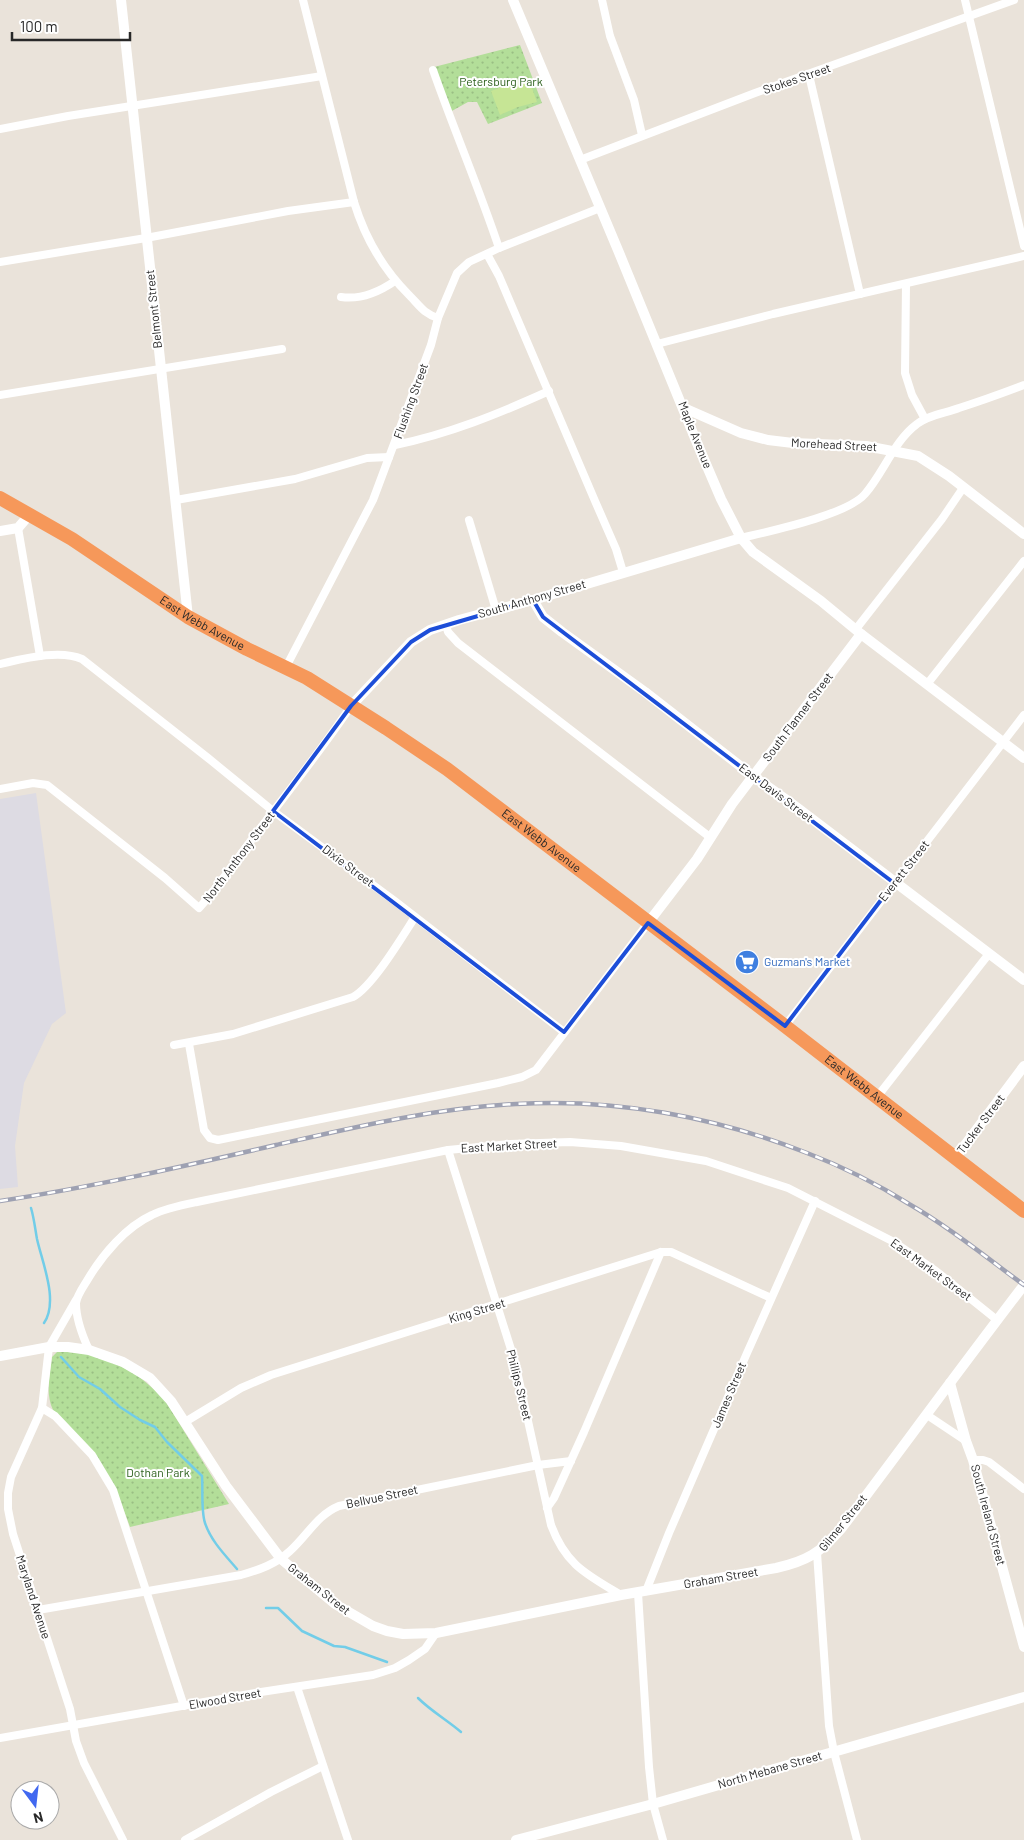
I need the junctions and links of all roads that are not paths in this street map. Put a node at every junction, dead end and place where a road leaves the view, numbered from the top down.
1 (121, 0) edge
2 (303, 0) edge
3 (513, 0) edge
4 (602, 0) edge
5 (965, 0) edge
6 (1014, 0) edge
7 (968, 16) junction
8 (433, 70) dead end
9 (809, 75) junction
10 (322, 76) junction
11 (133, 106) junction
12 (0, 129) edge
13 (642, 135) junction
14 (580, 160) junction
15 (354, 202) junction
16 (600, 208) junction
17 (146, 238) junction
18 (1024, 246) edge
19 (500, 248) junction
20 (487, 254) junction
21 (1024, 256) edge
22 (0, 262) edge
23 (395, 282) junction
24 (906, 284) junction
25 (860, 294) junction
26 (341, 297) dead end
27 (438, 318) junction
28 (658, 344) junction
29 (282, 349) dead end
30 (160, 369) junction
31 (1024, 385) edge
32 (549, 392) junction
33 (0, 396) edge
34 (684, 408) junction
35 (925, 419) junction
36 (395, 445) junction
37 (894, 451) junction
38 (389, 456) junction
39 (963, 488) junction
40 (0, 498) edge
41 (176, 500) junction
42 (30, 514) junction
43 (469, 520) dead end
44 (18, 528) junction
45 (0, 531) edge
46 (1024, 534) edge
47 (741, 538) junction
48 (1024, 561) edge
49 (623, 572) junction
50 (533, 600) junction
51 (496, 610) junction
52 (188, 617) junction
53 (446, 624) junction
54 (859, 632) junction
55 (40, 656) junction
56 (0, 664) edge
57 (286, 667) junction
58 (928, 683) junction
59 (351, 706) junction
60 (1024, 715) edge
61 (1003, 743) junction
62 (1024, 758) edge
63 (753, 776) junction
64 (0, 789) edge
65 (273, 811) junction
66 (711, 838) junction
67 (894, 883) junction
68 (415, 917) junction
69 (648, 923) junction
70 (988, 955) junction
71 (1024, 980) edge
72 (785, 1026) junction
73 (564, 1032) junction
74 (190, 1044) junction
75 (174, 1045) dead end
76 (1024, 1066) edge
77 (877, 1097) junction
78 (448, 1150) junction
79 (956, 1157) junction
80 (815, 1201) junction
81 (1024, 1211) edge
82 (661, 1252) junction
83 (1024, 1285) edge
84 (771, 1298) junction
85 (76, 1300) junction
86 (496, 1305) junction
87 (997, 1320) junction
88 (49, 1347) junction
89 (89, 1350) junction
90 (0, 1356) edge
91 (950, 1383) junction
92 (42, 1408) junction
93 (927, 1415) junction
94 (185, 1422) junction
95 (966, 1441) junction
96 (973, 1460) junction
97 (571, 1461) junction
98 (538, 1465) junction
99 (1024, 1489) edge
100 (547, 1508) junction
101 (817, 1553) junction
102 (281, 1559) junction
103 (147, 1591) junction
104 (642, 1592) junction
105 (621, 1595) junction
106 (38, 1610) junction
107 (436, 1633) junction
108 (1024, 1647) edge
109 (297, 1687) junction
110 (1024, 1698) edge
111 (184, 1706) junction
112 (73, 1726) junction
113 (0, 1738) edge
114 (834, 1752) junction
115 (323, 1766) junction
116 (653, 1804) junction
117 (123, 1840) edge
118 (185, 1840) edge
119 (348, 1840) edge
120 (516, 1840) edge
121 (663, 1840) edge
122 (857, 1840) edge

1 - 11 street, Belmont Street
2 - 10 street
3 - 14 street, Maple Avenue
4 - 13 street
5 - 7 street
6 - 7 street, Stokes Street
7 - 9 street, Stokes Street
7 - 18 street
8 - 19 street
9 - 13 street, Stokes Street
9 - 25 street
10 - 11 street
10 - 15 street
11 - 12 street
11 - 17 street, Belmont Street
13 - 14 street, Stokes Street
14 - 16 street, Maple Avenue
15 - 17 street
15 - 23 street
16 - 19 street, Flushing Street
16 - 28 street, Maple Avenue
17 - 22 street
17 - 30 street, Belmont Street
19 - 20 street, Flushing Street
20 - 27 street, Flushing Street
20 - 32 street
21 - 24 street
23 - 26 street
23 - 27 street
24 - 25 street
24 - 35 street
25 - 28 street
27 - 36 street, Flushing Street
28 - 34 street, Maple Avenue
29 - 30 street
30 - 33 street
30 - 41 street, Belmont Street
31 - 35 street
32 - 36 street
32 - 49 street
34 - 37 street, Morehead Street
34 - 47 street, Maple Avenue
35 - 37 street
36 - 38 street, Flushing Street
37 - 39 street, Morehead Street
37 - 47 street
38 - 41 street
38 - 57 street, Flushing Street
39 - 46 street, Morehead Street
39 - 54 street, South Flanner Street
40 - 42 highway, East Webb Avenue
41 - 52 street, Belmont Street
42 - 44 street
42 - 52 highway, East Webb Avenue
43 - 51 street
44 - 45 street
44 - 55 street
47 - 49 street, South Anthony Street
47 - 54 street, Maple Avenue
48 - 58 street
49 - 50 street, South Anthony Street
50 - 51 street, South Anthony Street
50 - 63 street, East Davis Street
51 - 53 street, South Anthony Street
52 - 57 highway, East Webb Avenue
53 - 59 street, South Anthony Street
53 - 66 street
54 - 58 street, Maple Avenue
54 - 63 street, South Flanner Street
55 - 56 street, Dixie Street
55 - 65 street, Dixie Street
57 - 59 highway, East Webb Avenue
58 - 61 street, Maple Avenue
59 - 65 street, North Anthony Street
59 - 69 highway, East Webb Avenue
60 - 61 street, Everett Street
61 - 62 street, Maple Avenue
61 - 67 street, Everett Street
63 - 66 street, South Flanner Street
63 - 67 street, East Davis Street
64 - 65 street, North Anthony Street
65 - 68 street, Dixie Street
66 - 69 street, South Flanner Street
67 - 70 street, East Davis Street
67 - 72 street, Everett Street
68 - 73 street, Dixie Street
68 - 74 street
69 - 72 highway, East Webb Avenue
69 - 73 street
70 - 71 street, East Davis Street
70 - 77 street
72 - 77 highway, East Webb Avenue
73 - 74 street
74 - 75 street
76 - 79 street, Tucker Street
77 - 79 highway, East Webb Avenue
78 - 80 street, East Market Street
78 - 85 street, East Market Street
78 - 86 street, Phillips Street
79 - 81 highway, East Webb Avenue
80 - 84 street, James Street
80 - 87 street, East Market Street
82 - 84 street
82 - 86 street, King Street
82 - 97 street
83 - 87 street, Gilmer Street
84 - 104 street, James Street
85 - 88 street, East Market Street
85 - 89 street
86 - 94 street, King Street
86 - 98 street, Phillips Street
87 - 91 street, Gilmer Street
88 - 89 street, Graham Street
88 - 90 street, Graham Street
88 - 92 street, Maryland Avenue
89 - 94 street, Graham Street
91 - 93 street, Gilmer Street
91 - 95 street, South Ireland Street
92 - 103 street
92 - 106 street, Maryland Avenue
93 - 95 street
93 - 101 street, Gilmer Street
94 - 102 street, Graham Street
95 - 96 street, South Ireland Street
96 - 99 street
96 - 108 street, South Ireland Street
97 - 98 street, Bellvue Street
97 - 100 street
98 - 100 street, Phillips Street
98 - 102 street, Bellvue Street
100 - 105 street, Phillips Street
101 - 104 street, Graham Street
101 - 114 street, Gilmer Street
102 - 103 street, Bellvue Street
102 - 107 street, Graham Street
103 - 106 street, Bellvue Street
103 - 111 street
104 - 105 street, Graham Street
104 - 116 street, James Street
105 - 107 street, Graham Street
106 - 112 street, Maryland Avenue
107 - 109 street, Elwood Street
109 - 111 street, Elwood Street
109 - 115 street
110 - 114 street, North Mebane Street
111 - 112 street, Elwood Street
112 - 113 street, Elwood Street
112 - 117 street, Maryland Avenue
114 - 116 street, North Mebane Street
114 - 122 street, Gilmer Street
115 - 118 street
115 - 119 street
116 - 120 street, North Mebane Street
116 - 121 street, James Street

